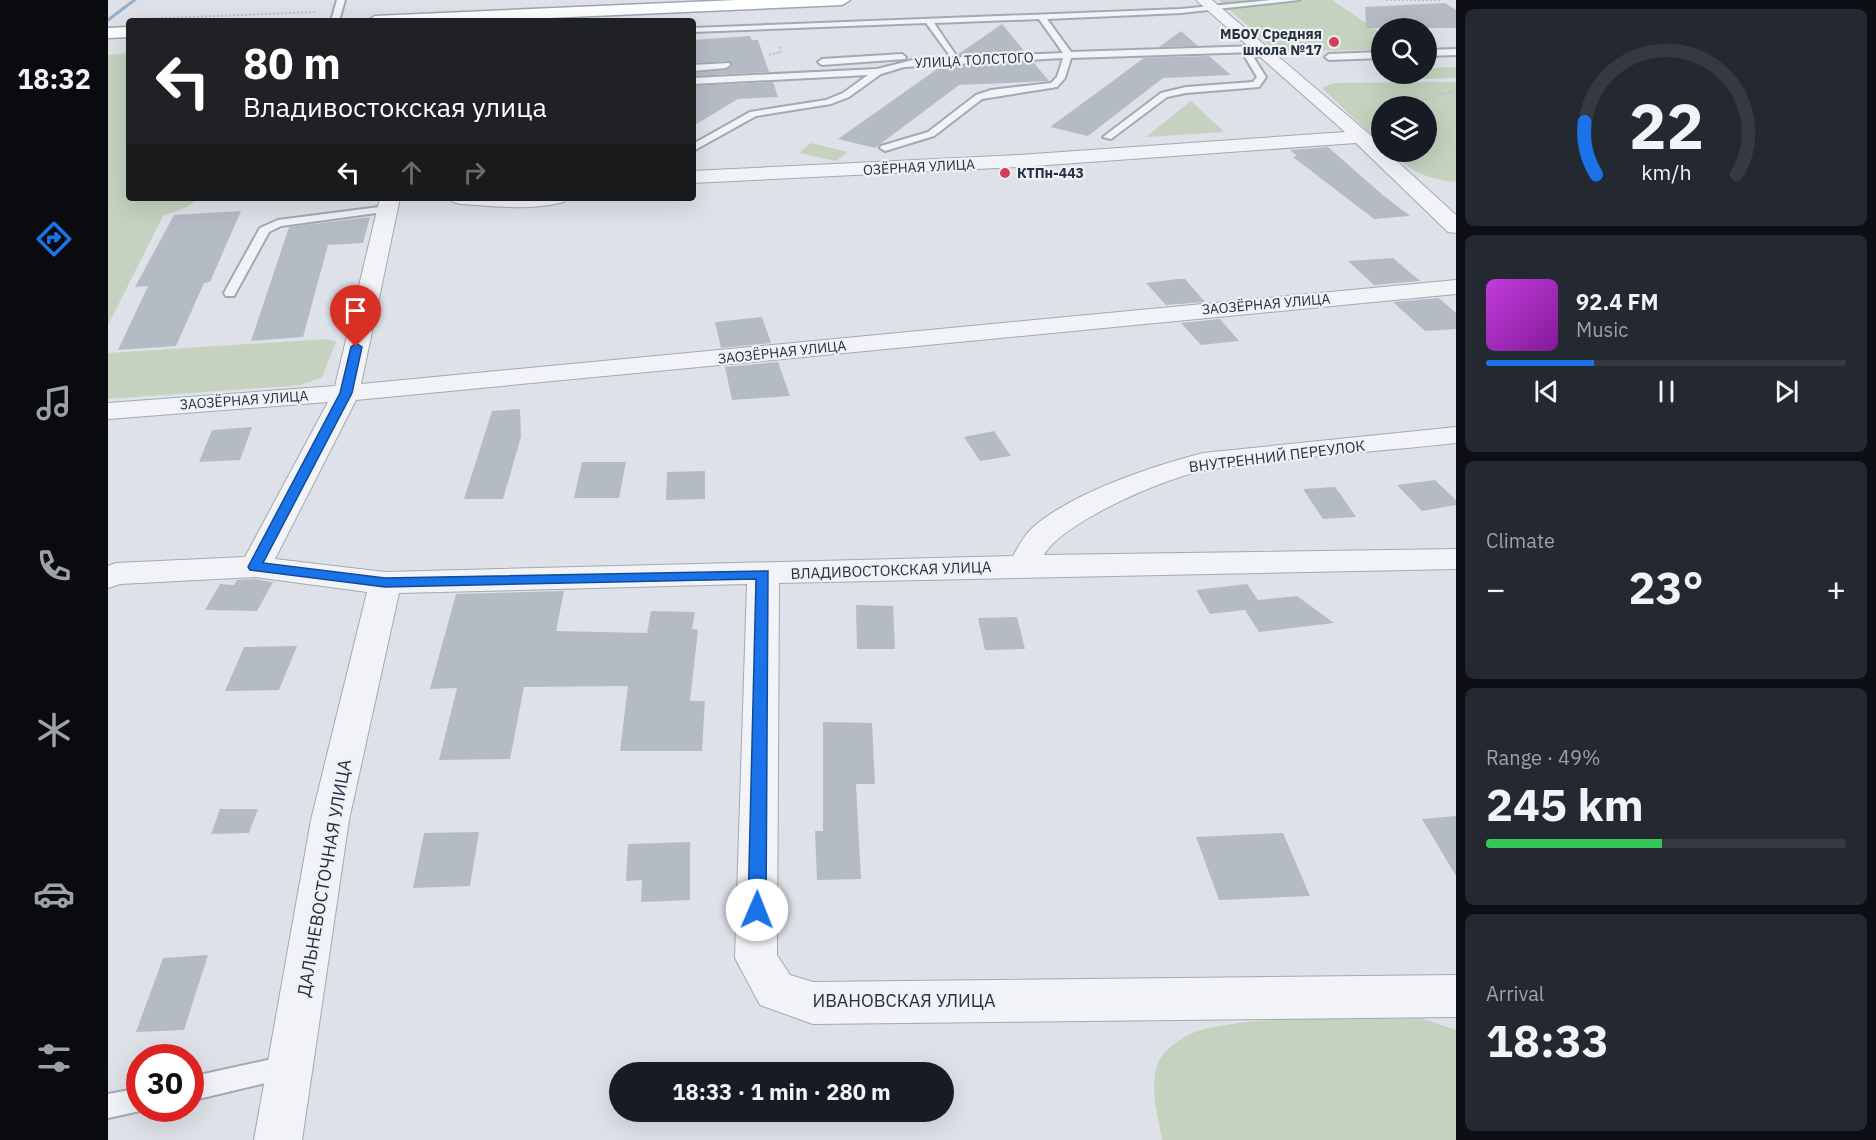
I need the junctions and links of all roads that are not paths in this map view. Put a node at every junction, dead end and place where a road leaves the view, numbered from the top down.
1 (341, 0) edge
2 (842, 0) edge
3 (1295, 0) edge
4 (808, 1) edge
5 (669, 4) edge
6 (1207, 4) edge
7 (1181, 11) junction
8 (1042, 16) junction
9 (336, 18) edge
10 (461, 18) edge
11 (929, 21) junction
12 (1088, 21) dead end
13 (696, 30) edge
14 (1259, 50) junction
15 (1456, 52) edge
16 (1437, 53) edge
17 (951, 54) junction
18 (1068, 54) junction
19 (1045, 55) junction
20 (1371, 55) edge
21 (1329, 57) dead end
22 (822, 62) dead end
23 (726, 65) dead end
24 (696, 68) edge
25 (878, 72) junction
26 (698, 81) edge
27 (1108, 137) dead end
28 (1360, 137) junction
29 (696, 146) edge
30 (885, 148) dead end
31 (696, 177) edge
32 (388, 203) edge
33 (1456, 227) edge
34 (1456, 287) edge
35 (230, 293) dead end
36 (346, 393) junction
37 (108, 411) edge
38 (1456, 435) edge
39 (1456, 559) edge
40 (1023, 566) junction
41 (255, 567) junction
42 (763, 574) junction
43 (108, 577) edge
44 (385, 583) junction
45 (1456, 996) edge
46 (292, 1067) junction
47 (204, 1086) edge
48 (126, 1103) edge
49 (108, 1106) edge
50 (278, 1140) edge

1 - 9 lane
2 - 4 main road
3 - 6 lane
4 - 5 main road
5 - 10 main road
6 - 7 lane
6 - 14 street
7 - 8 lane
7 - 12 lane
8 - 11 lane
8 - 18 lane
11 - 13 lane
11 - 17 lane
14 - 18 lane, УЛИЦА ТОЛСТОГО
14 - 27 lane
14 - 28 street
15 - 16 lane
17 - 19 lane
17 - 22 lane
18 - 19 lane, УЛИЦА ТОЛСТОГО
18 - 30 lane
19 - 25 lane, УЛИЦА ТОЛСТОГО
20 - 21 lane
23 - 24 lane
25 - 26 lane, УЛИЦА ТОЛСТОГО
25 - 29 lane
28 - 31 street, ОЗЁРНАЯ УЛИЦА
28 - 33 street
32 - 35 lane
32 - 36 street
34 - 36 street, ЗАОЗЁРНАЯ УЛИЦА
36 - 37 street, ЗАОЗЁРНАЯ УЛИЦА
36 - 41 street
38 - 40 street, ВНУТРЕННИЙ ПЕРЕУЛОК
39 - 40 street, ВЛАДИВОСТОКСКАЯ УЛИЦА
40 - 42 street, ВЛАДИВОСТОКСКАЯ УЛИЦА
41 - 43 street, ВЛАДИВОСТОКСКАЯ УЛИЦА
41 - 44 street, ВЛАДИВОСТОКСКАЯ УЛИЦА
42 - 44 street, ВЛАДИВОСТОКСКАЯ УЛИЦА
42 - 45 street, ИВАНОВСКАЯ УЛИЦА
44 - 46 street, ДАЛЬНЕВОСТОЧНАЯ УЛИЦА
46 - 47 lane
46 - 50 street, ДАЛЬНЕВОСТОЧНАЯ УЛИЦА
48 - 49 lane

